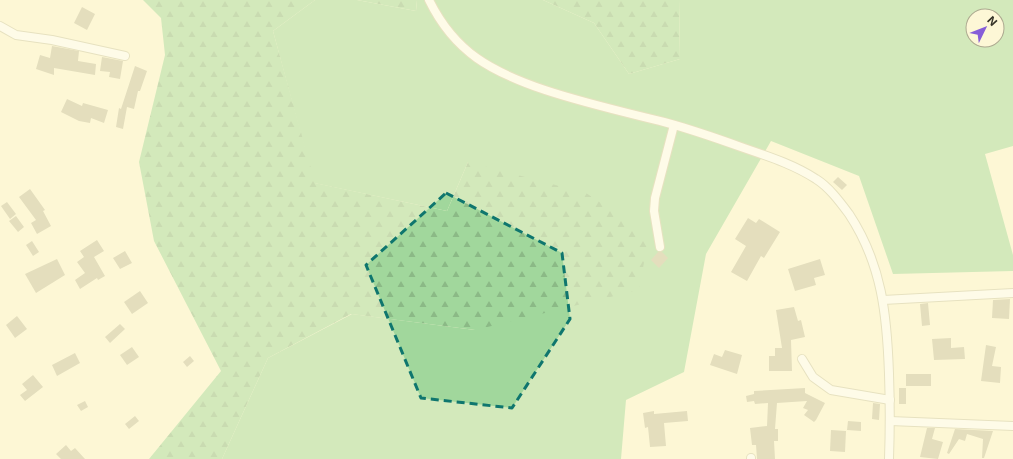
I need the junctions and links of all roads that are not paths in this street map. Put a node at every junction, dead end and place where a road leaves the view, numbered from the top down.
1 (429, 0) edge
2 (0, 26) edge
3 (126, 56) dead end
4 (674, 125) junction
5 (660, 247) dead end
6 (1013, 293) edge
7 (883, 300) junction
8 (802, 359) dead end
9 (890, 400) junction
10 (890, 421) junction
11 (1013, 426) edge
12 (889, 459) edge

1 - 4 street
2 - 3 street
4 - 5 street
4 - 7 street
6 - 7 street
7 - 9 street
8 - 9 street
9 - 10 street
10 - 11 street
10 - 12 street

